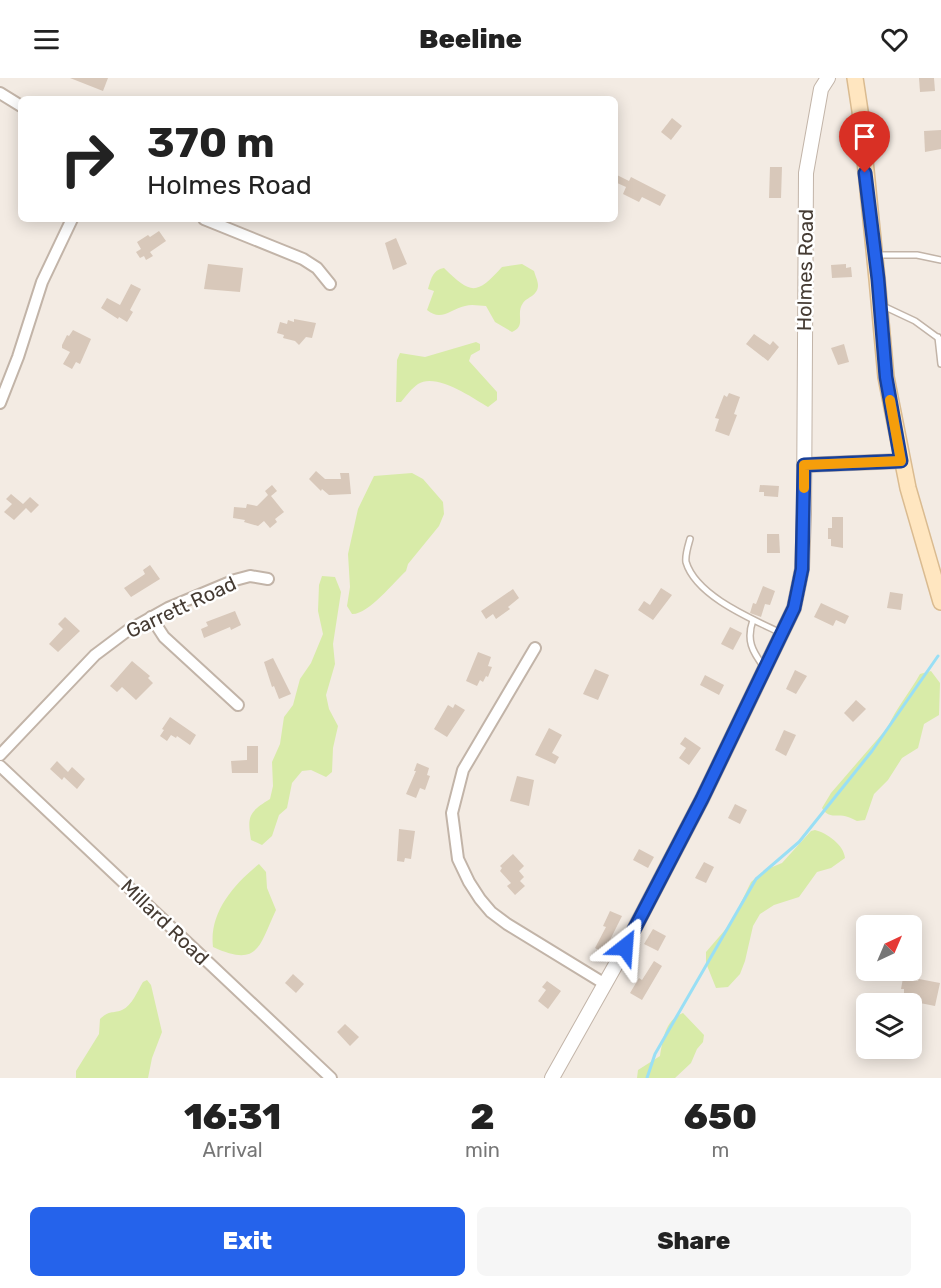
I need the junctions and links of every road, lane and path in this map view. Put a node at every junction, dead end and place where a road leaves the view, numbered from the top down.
1 (828, 78) edge
2 (855, 78) edge
3 (0, 93) edge
4 (18, 104) edge
5 (71, 222) edge
6 (211, 222) edge
7 (875, 255) junction
8 (941, 260) edge
9 (330, 284) dead end
10 (880, 305) junction
11 (939, 339) edge
12 (941, 364) edge
13 (0, 403) edge
14 (901, 461) junction
15 (804, 465) junction
16 (690, 539) dead end
17 (268, 579) dead end
18 (941, 602) edge
19 (150, 617) junction
20 (753, 620) junction
21 (782, 634) junction
22 (535, 648) dead end
23 (765, 668) junction
24 (238, 705) dead end
25 (0, 755) edge
26 (0, 766) edge
27 (605, 984) junction
28 (331, 1078) edge
29 (552, 1078) edge

1 - 15 street, Holmes Road
2 - 7 main road
3 - 4 street
5 - 13 street
6 - 9 street
7 - 8 lane
7 - 10 main road
10 - 11 lane
10 - 14 main road
11 - 12 lane
14 - 15 street
14 - 18 main road
15 - 21 street, Holmes Road
16 - 20 lane
17 - 19 street, Garrett Road
19 - 24 street
19 - 25 street, Garrett Road
20 - 21 lane
20 - 23 lane
21 - 23 street, Holmes Road
22 - 27 street
23 - 27 street, Holmes Road
26 - 28 street, Millard Road
27 - 29 street, Holmes Road

